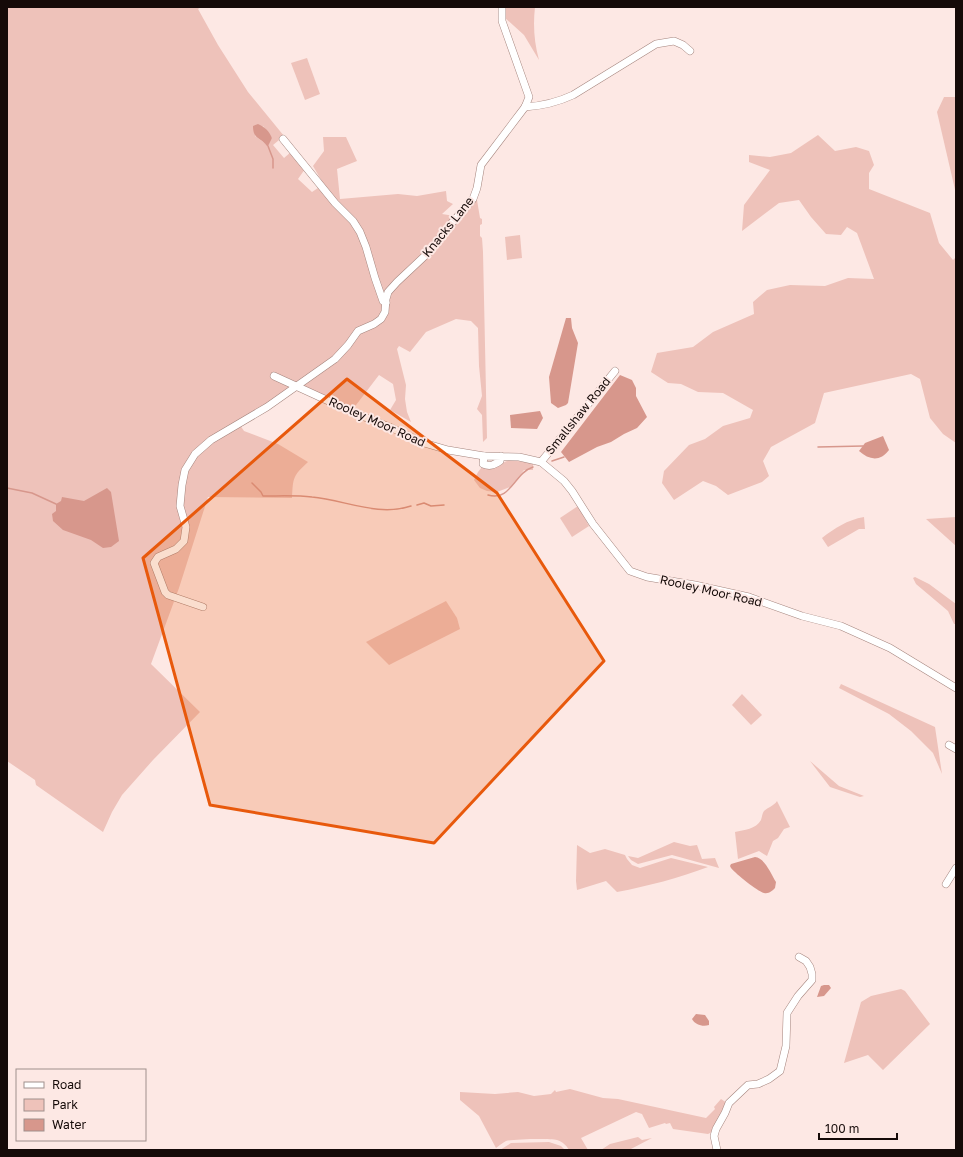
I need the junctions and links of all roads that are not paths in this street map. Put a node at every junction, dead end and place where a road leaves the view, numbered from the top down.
1 (502, 7) edge
2 (690, 51) dead end
3 (525, 107) junction
4 (284, 138) dead end
5 (386, 303) junction
6 (614, 371) dead end
7 (274, 376) dead end
8 (296, 386) junction
9 (541, 462) junction
10 (203, 607) dead end
11 (956, 688) edge
12 (949, 745) dead end
13 (956, 749) edge
14 (956, 868) edge
15 (946, 884) dead end
16 (799, 957) dead end
17 (716, 1150) edge

1 - 3 street
2 - 3 street
3 - 5 street, Knacks Lane
4 - 5 street
5 - 8 street, Knacks Lane
6 - 9 street, Smallshaw Road
7 - 8 street, Rooley Moor Road
8 - 9 street, Rooley Moor Road
8 - 10 street, Knacks Lane
9 - 11 street, Rooley Moor Road
12 - 13 street
14 - 15 street
16 - 17 street

